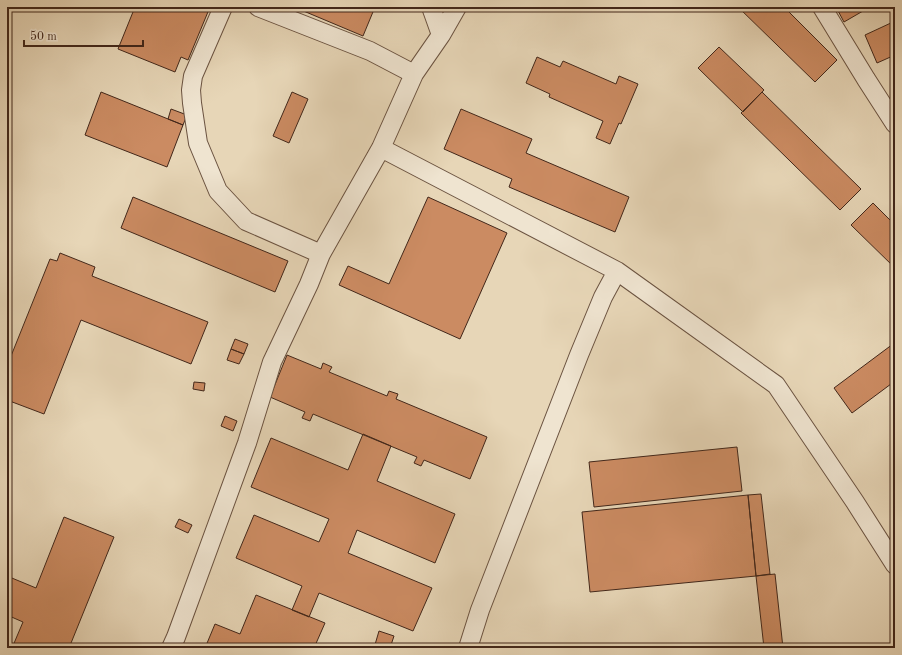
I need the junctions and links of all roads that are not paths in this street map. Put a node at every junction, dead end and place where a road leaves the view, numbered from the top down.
1 (223, 7) edge
2 (258, 7) edge
3 (431, 7) edge
4 (457, 7) edge
5 (822, 7) edge
6 (441, 35) junction
7 (414, 74) junction
8 (895, 124) edge
9 (381, 148) junction
10 (321, 254) junction
11 (617, 272) junction
12 (895, 565) edge
13 (171, 648) edge
14 (468, 648) edge

1 - 10 street
2 - 7 street
3 - 6 street
4 - 6 street
5 - 8 street
6 - 7 street
7 - 9 street
9 - 10 street
9 - 11 street
10 - 13 street
11 - 12 street
11 - 14 street

